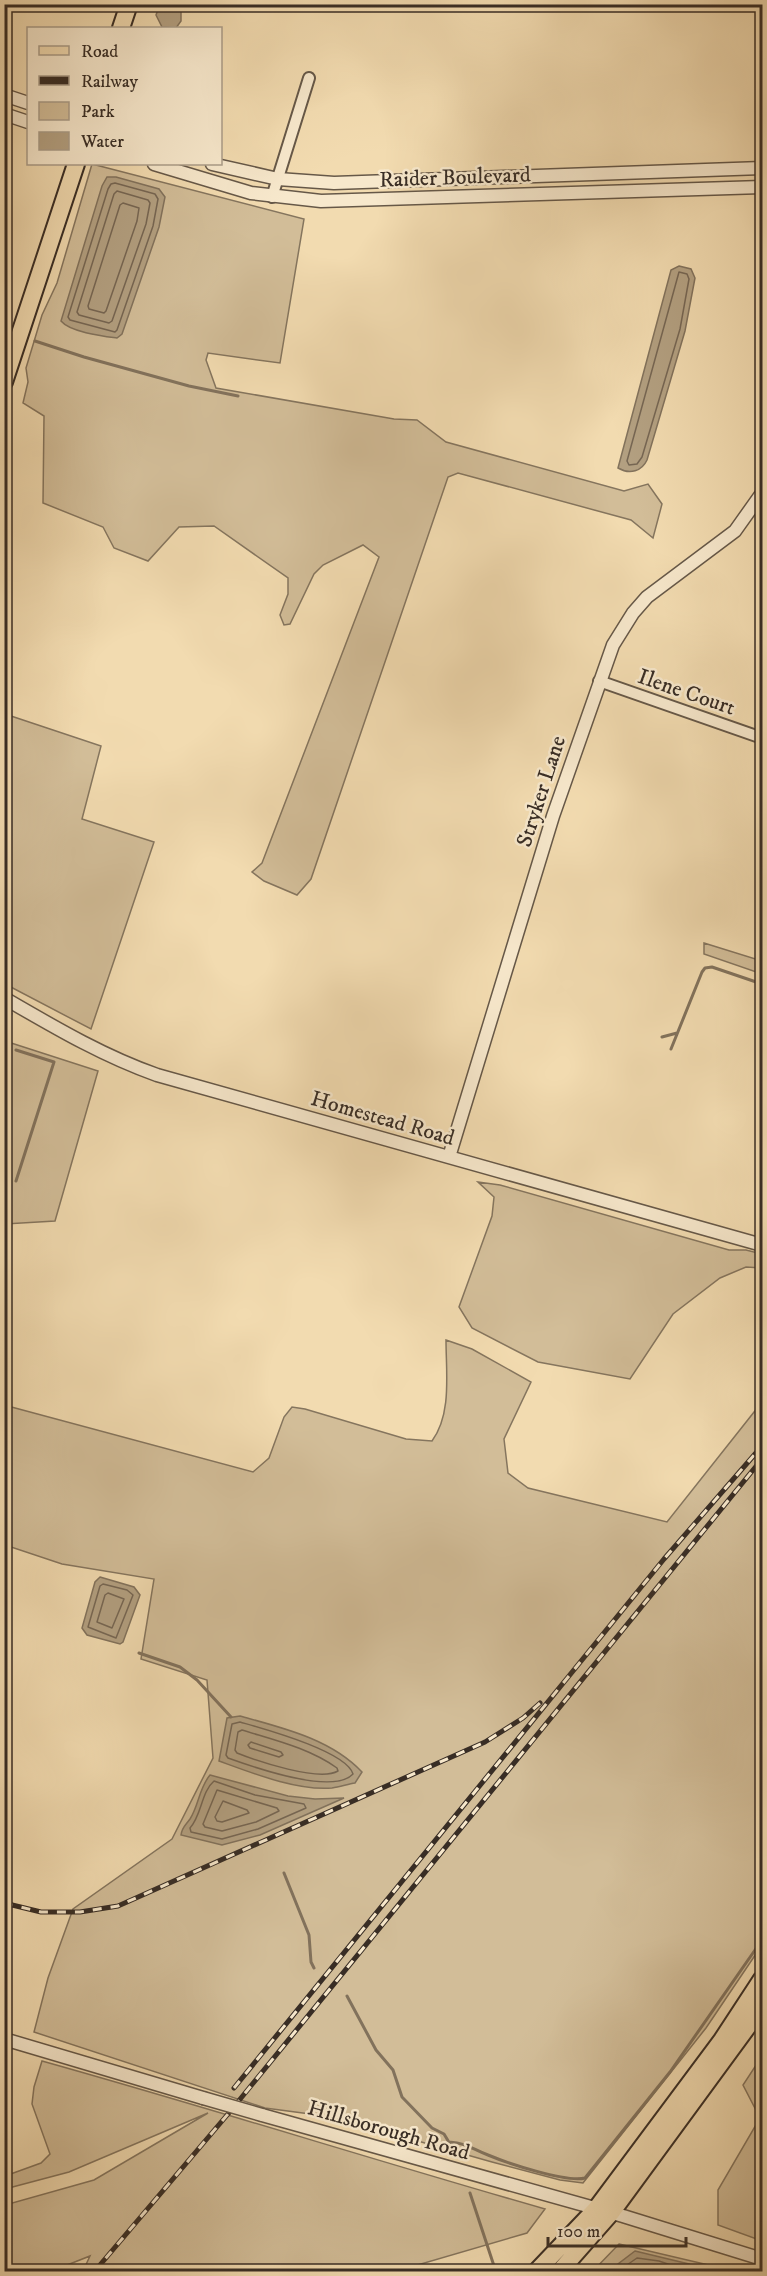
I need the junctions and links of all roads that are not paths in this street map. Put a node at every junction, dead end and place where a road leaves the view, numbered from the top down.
1 (129, 4) edge
2 (121, 27) edge
3 (309, 78) dead end
4 (4, 95) edge
5 (27, 103) edge
6 (4, 114) edge
7 (27, 122) edge
8 (76, 165) edge
9 (157, 165) edge
10 (216, 165) edge
11 (762, 168) edge
12 (278, 179) junction
13 (762, 187) edge
14 (272, 197) junction
15 (4, 382) edge
16 (762, 493) edge
17 (599, 681) junction
18 (762, 738) edge
19 (4, 998) edge
20 (449, 1157) junction
21 (762, 1245) edge
22 (762, 1979) edge
23 (762, 2007) edge
24 (4, 2039) edge
25 (604, 2211) junction
26 (762, 2259) edge
27 (536, 2271) edge
28 (559, 2271) edge

1 - 2 main road
3 - 12 street
4 - 5 street
6 - 7 street
8 - 15 main road
9 - 14 street, Raider Boulevard
10 - 12 street, Raider Boulevard
11 - 12 street, Raider Boulevard
12 - 14 street
13 - 14 street, Raider Boulevard
16 - 17 street, Stryker Lane
17 - 18 street, Ilene Court
17 - 20 street, Stryker Lane
19 - 20 street, Homestead Road
20 - 21 street, Homestead Road
22 - 25 main road
23 - 25 main road
24 - 25 street, Hillsborough Road, bridge
25 - 26 street, Hillsborough Road
25 - 27 main road
25 - 28 main road

